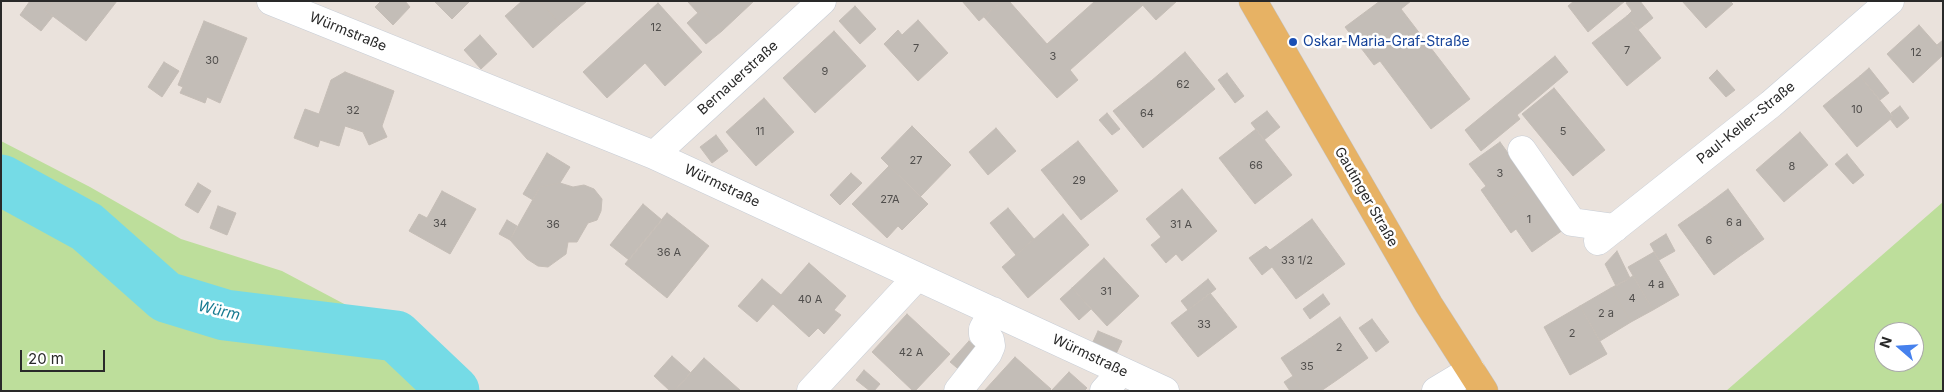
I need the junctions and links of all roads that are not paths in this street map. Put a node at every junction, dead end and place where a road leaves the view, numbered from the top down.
1 (271, 1) edge
2 (822, 1) edge
3 (1890, 1) edge
4 (1257, 3) edge
5 (1522, 150) dead end
6 (654, 155) junction
7 (917, 276) junction
8 (993, 311) junction
9 (1122, 370) junction
10 (1478, 381) edge
11 (811, 391) edge
12 (958, 391) edge
13 (1104, 391) edge
14 (1165, 391) edge
15 (1436, 391) edge

1 - 6 street, Würmstraße
2 - 6 street, Bernauerstraße
3 - 5 street, Paul-Keller-Straße
4 - 10 main road, Gautinger Straße
6 - 7 street, Würmstraße
7 - 8 street, Würmstraße
7 - 11 street
8 - 9 street, Würmstraße
8 - 12 street
9 - 13 street
9 - 14 street, Würmstraße
10 - 15 street

